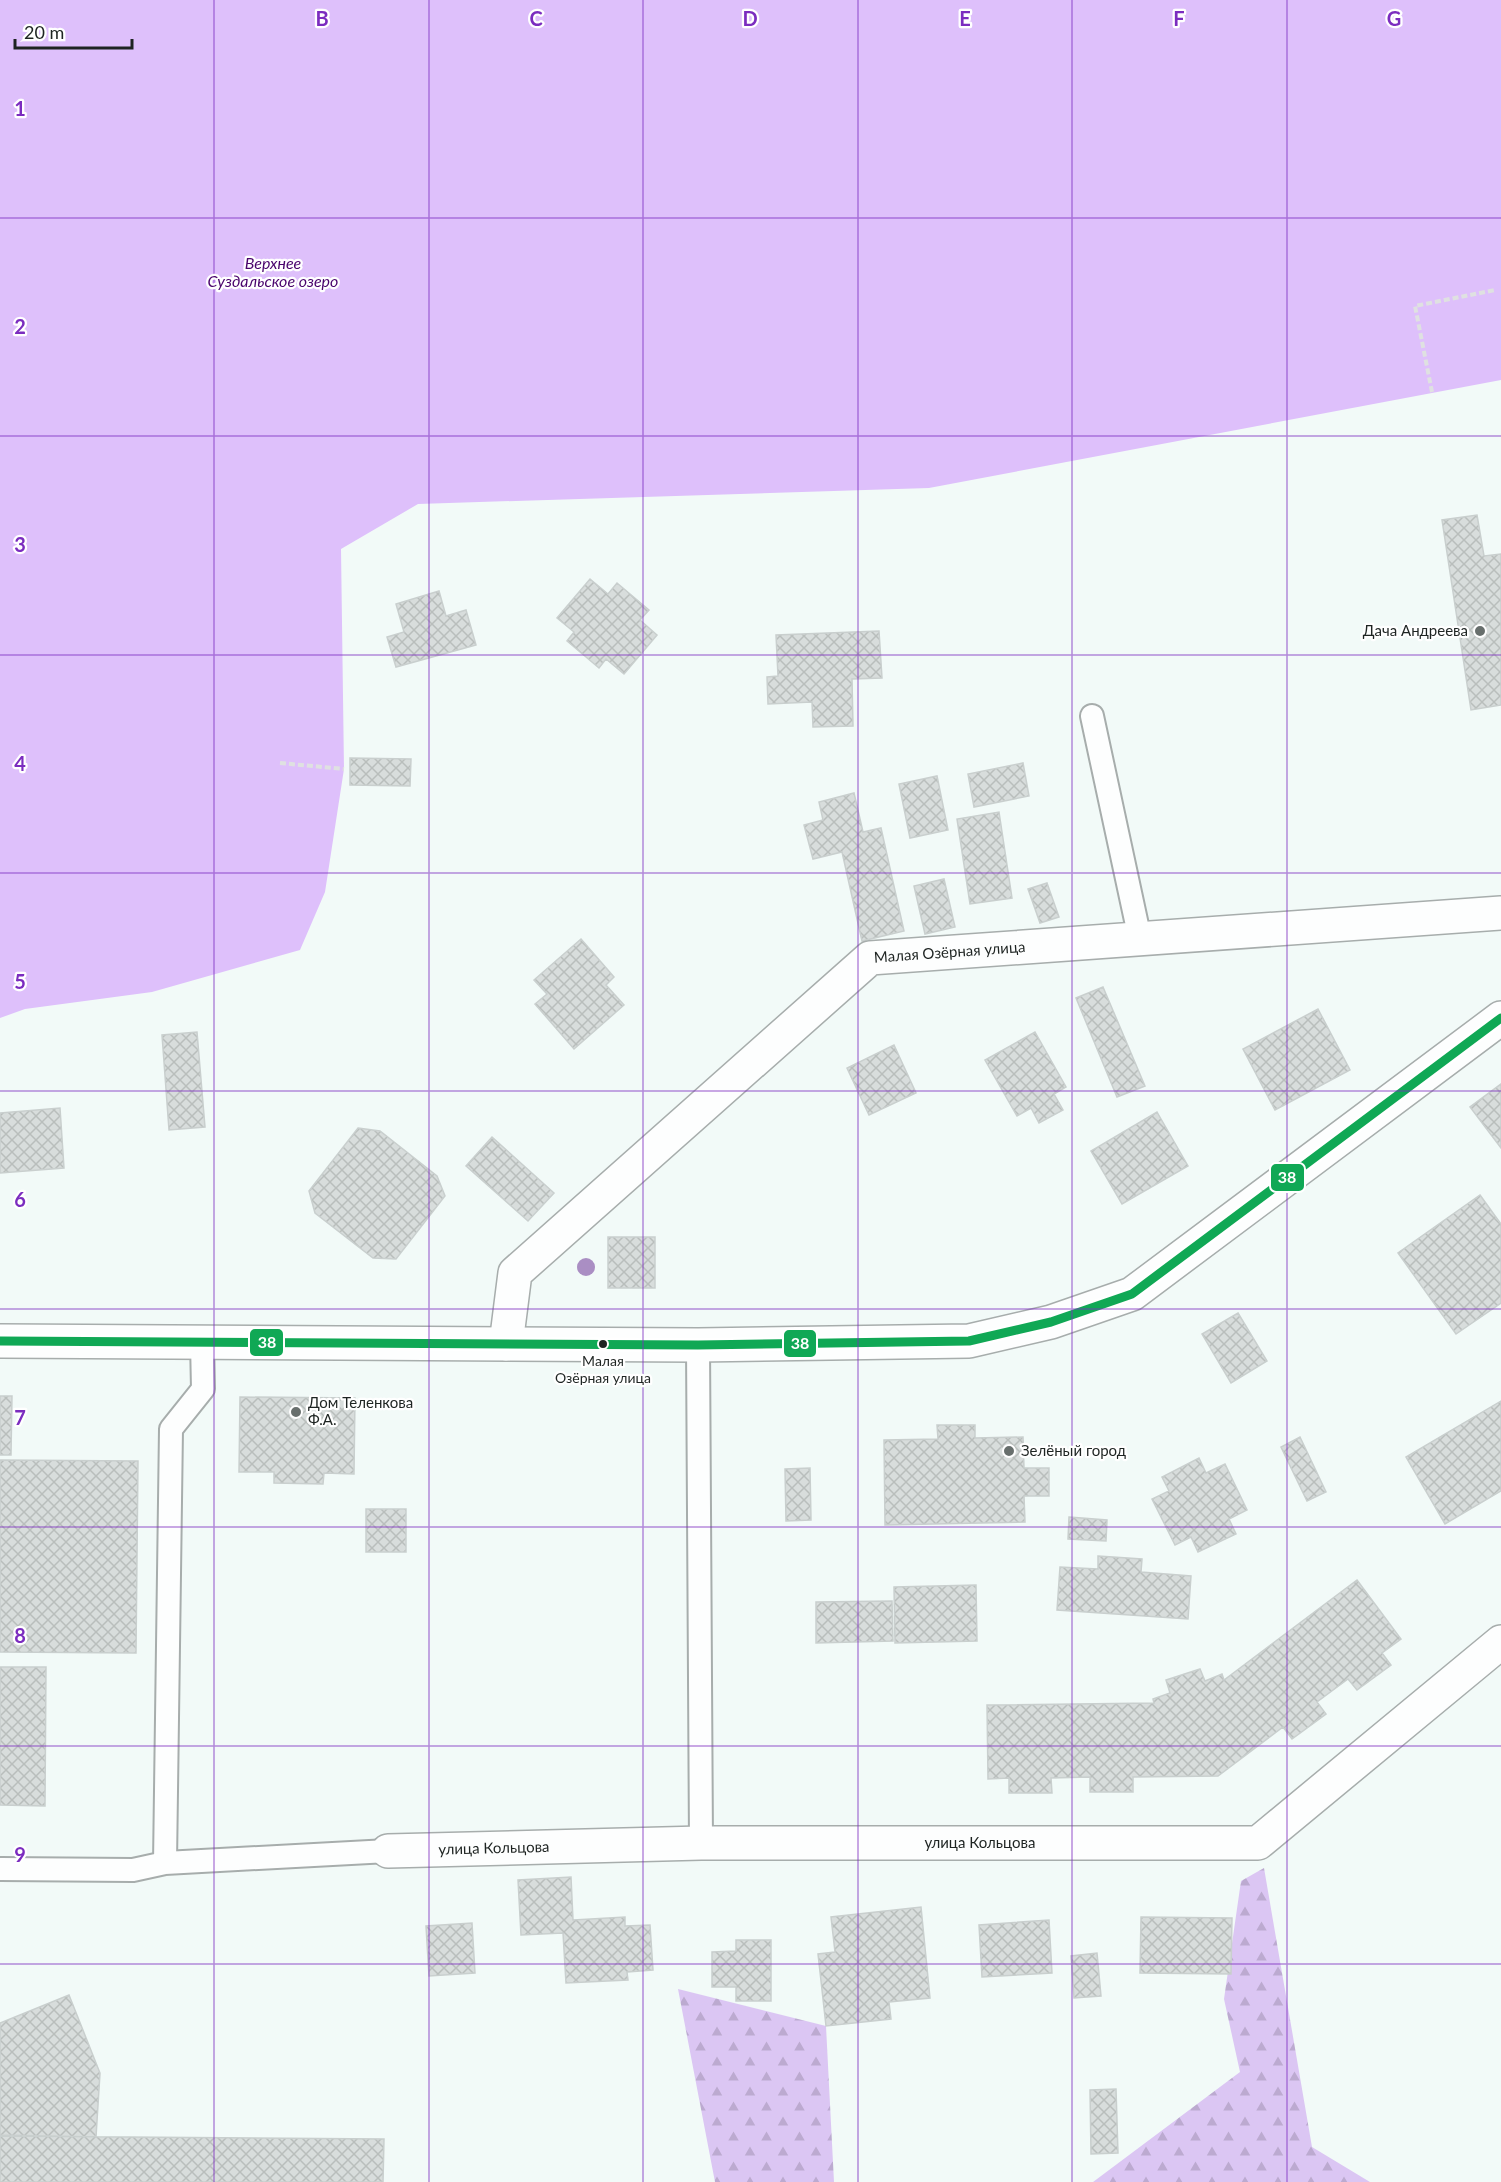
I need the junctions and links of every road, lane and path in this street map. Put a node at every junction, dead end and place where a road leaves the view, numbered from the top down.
1 (1496, 290) dead end
2 (1432, 392) dead end
3 (1092, 716) dead end
4 (280, 763) dead end
5 (344, 769) dead end
6 (1501, 913) edge
7 (1140, 939) junction
8 (1501, 1018) edge
9 (0, 1341) edge
10 (202, 1342) junction
11 (506, 1344) junction
12 (698, 1345) junction
13 (1501, 1642) edge
14 (701, 1843) junction
15 (388, 1851) joint
16 (165, 1863) junction
17 (0, 1869) edge

1 - 2 path
3 - 7 lane
4 - 5 path
6 - 7 street, Малая Озёрная улица
7 - 11 street, Малая Озёрная улица
8 - 12 street
9 - 10 street
10 - 11 street
10 - 16 lane
11 - 12 street
12 - 14 lane
13 - 14 street, улица Кольцова
14 - 15 street, улица Кольцова
15 - 16 lane
16 - 17 lane

